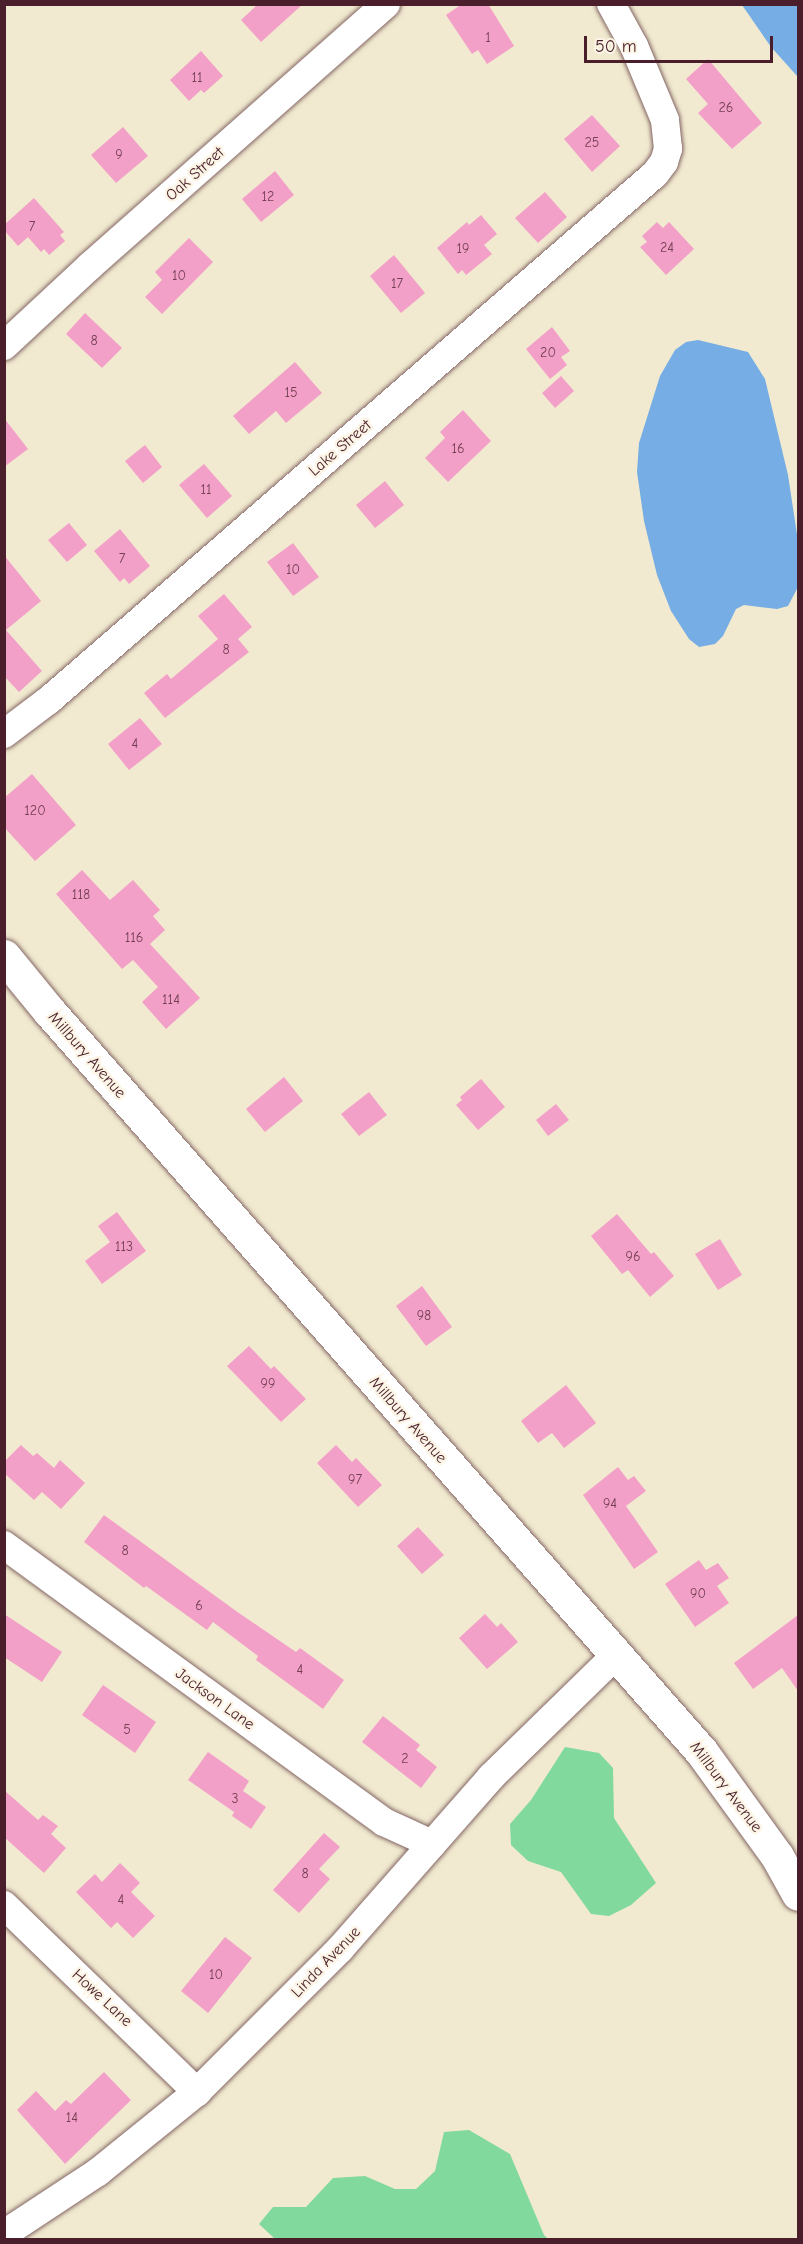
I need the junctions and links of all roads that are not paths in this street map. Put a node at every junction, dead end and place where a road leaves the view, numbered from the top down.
1 (386, 4) edge
2 (610, 4) edge
3 (4, 346) edge
4 (4, 734) edge
5 (4, 956) edge
6 (4, 1545) edge
7 (615, 1655) junction
8 (432, 1844) junction
9 (798, 1894) edge
10 (4, 1905) edge
11 (197, 2092) junction
12 (4, 2234) edge

1 - 3 street, Oak Street
2 - 4 street, Lake Street
5 - 7 main road, Millbury Avenue
6 - 8 street, Jackson Lane
7 - 8 street, Linda Avenue
7 - 9 main road, Millbury Avenue
8 - 11 street, Linda Avenue
10 - 11 street, Howe Lane
11 - 12 street, Linda Avenue

